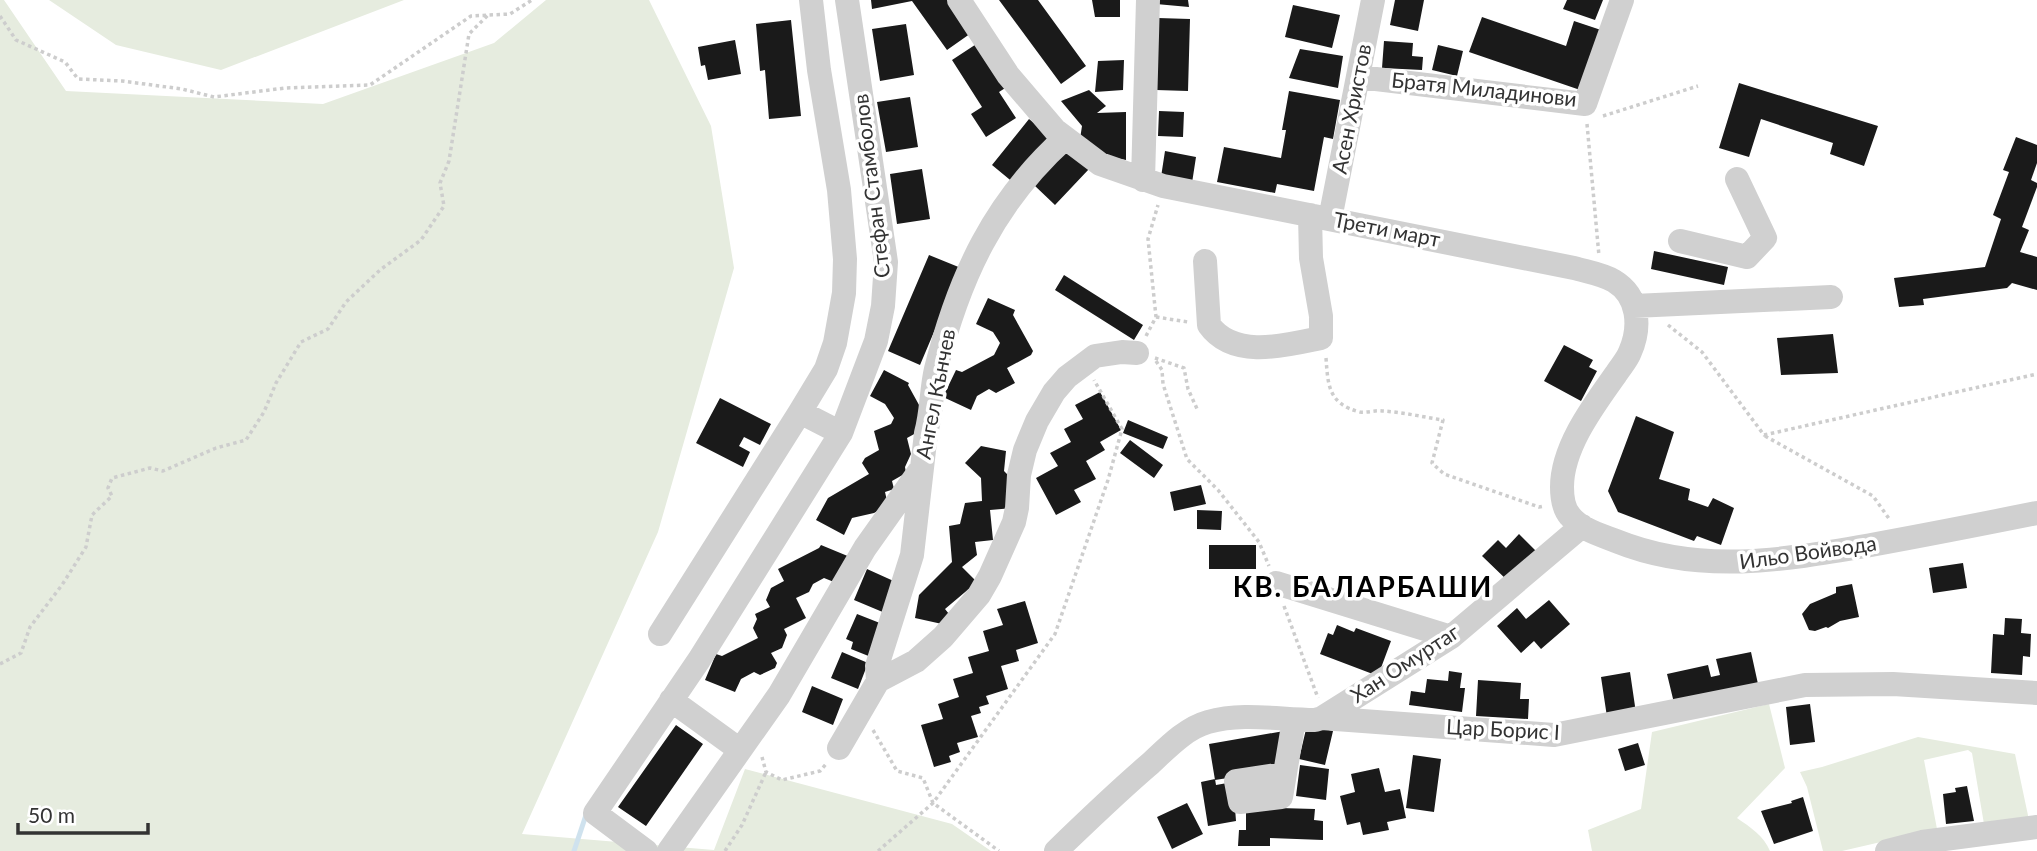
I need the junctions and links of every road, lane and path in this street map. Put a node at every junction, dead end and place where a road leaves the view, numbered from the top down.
1 (532, 0) edge
2 (811, 0) edge
3 (847, 0) edge
4 (959, 0) edge
5 (1148, 0) edge
6 (1373, 0) edge
7 (1622, 0) edge
8 (488, 15) junction
9 (0, 16) edge
10 (1359, 77) junction
11 (1698, 86) dead end
12 (1586, 111) junction
13 (1065, 138) junction
14 (1737, 178) dead end
15 (1153, 183) junction
16 (1320, 217) junction
17 (1680, 241) dead end
18 (1205, 261) dead end
19 (1601, 275) junction
20 (1831, 297) dead end
21 (1642, 305) junction
22 (1156, 317) junction
23 (1209, 325) junction
24 (1321, 338) junction
25 (1137, 353) joint
26 (1082, 365) junction
27 (2037, 374) edge
28 (1198, 411) dead end
29 (800, 412) junction
30 (841, 433) junction
31 (1764, 435) junction
32 (922, 469) junction
33 (1564, 505) junction
34 (2037, 513) edge
35 (1582, 526) junction
36 (1904, 539) junction
37 (1276, 583) junction
38 (660, 634) dead end
39 (1451, 637) junction
40 (0, 664) edge
41 (878, 681) junction
42 (2037, 693) edge
43 (671, 700) junction
44 (861, 710) junction
45 (1310, 720) junction
46 (839, 748) joint
47 (740, 750) junction
48 (765, 772) junction
49 (1284, 774) dead end
50 (933, 803) junction
51 (2037, 827) edge
52 (646, 851) edge
53 (669, 851) edge
54 (725, 851) edge
55 (878, 851) edge
56 (999, 851) edge
57 (1056, 851) edge
58 (1887, 851) edge

1 - 8 path
2 - 29 street, Стефан Стамболов
3 - 30 street, Стефан Стамболов
4 - 13 street, Трети март
5 - 15 street
6 - 10 street, Асен Христов
7 - 12 street, Братя Миладинови
8 - 9 path
8 - 40 path
10 - 12 street, Братя Миладинови
10 - 16 street, Асен Христов
11 - 12 path
12 - 19 path
13 - 15 street, Трети март
13 - 32 street, Ангел Кънчев
14 - 17 street
15 - 16 street, Трети март
15 - 22 path
16 - 19 street, Трети март
16 - 24 street, Асен Христов
18 - 23 street
19 - 21 street, Трети март
20 - 21 street
21 - 31 path
21 - 33 street
22 - 23 path
22 - 25 path
23 - 24 street
24 - 33 path
25 - 26 street
26 - 41 street
26 - 50 path
27 - 31 path
28 - 37 path
29 - 30 street
29 - 38 street, Стефан Стамболов
30 - 43 street, Стефан Стамболов
31 - 36 path
32 - 41 street, Ангел Кънчев
32 - 47 street
33 - 35 street
34 - 36 street, Ильо Войвода
35 - 36 street, Ильо Войвода
35 - 39 street, Хан Омуртаг
37 - 39 street
37 - 45 path
39 - 45 street, Хан Омуртаг
41 - 44 street
42 - 45 street, Цар Борис I
43 - 47 street
43 - 52 street, Стефан Стамболов
44 - 46 street
44 - 50 path
45 - 49 street
45 - 57 street, Цар Борис I
46 - 48 path
47 - 48 path
47 - 53 street
48 - 54 path
50 - 55 path
50 - 56 path
51 - 58 street

